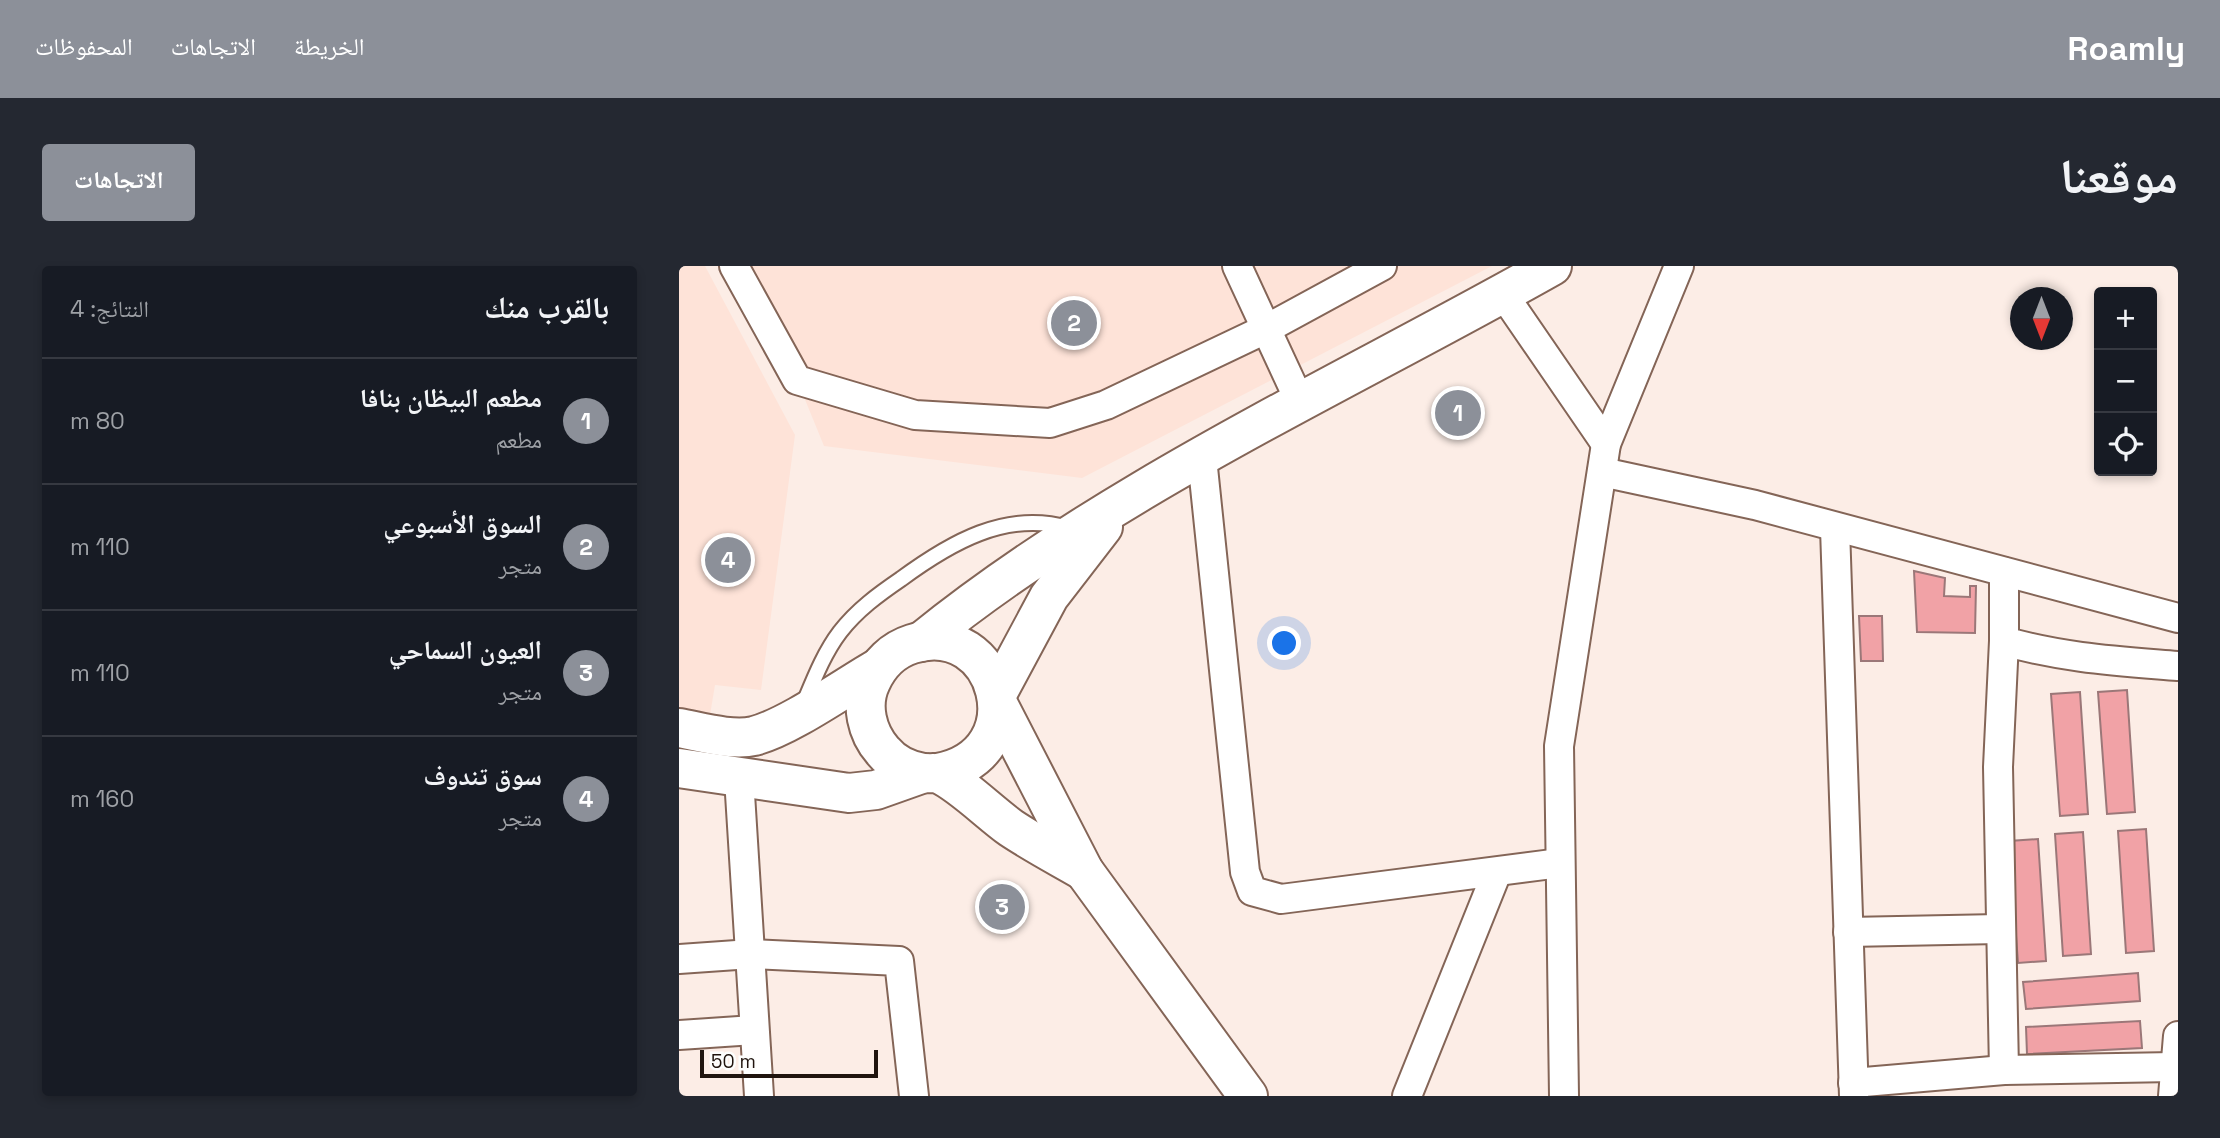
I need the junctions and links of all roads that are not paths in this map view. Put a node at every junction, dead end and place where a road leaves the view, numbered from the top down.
1 (734, 266) edge
2 (1237, 266) edge
3 (1382, 266) edge
4 (1552, 266) edge
5 (1679, 266) edge
6 (1503, 294) junction
7 (1268, 328) junction
8 (1301, 404) junction
9 (1607, 444) junction
10 (1202, 458) junction
11 (1602, 472) junction
12 (1120, 506) junction
13 (1835, 528) junction
14 (1076, 530) junction
15 (2004, 572) junction
16 (2178, 618) edge
17 (2004, 641) junction
18 (922, 642) junction
19 (2178, 666) edge
20 (878, 668) junction
21 (998, 700) junction
22 (800, 714) junction
23 (679, 728) edge
24 (679, 768) edge
25 (931, 773) junction
26 (739, 778) junction
27 (1560, 863) junction
28 (1084, 871) junction
29 (1497, 872) junction
30 (2000, 929) junction
31 (1848, 933) junction
32 (751, 954) junction
33 (679, 959) edge
34 (754, 1030) junction
35 (679, 1035) edge
36 (2178, 1036) edge
37 (2177, 1051) edge
38 (2004, 1070) junction
39 (1853, 1090) edge
40 (759, 1096) edge
41 (914, 1096) edge
42 (1248, 1096) edge
43 (1407, 1096) edge
44 (1564, 1096) edge
45 (2173, 1096) edge

1 - 7 street
2 - 7 street
3 - 7 street
4 - 6 main road
5 - 9 street
6 - 8 main road
6 - 9 street
7 - 8 street
8 - 10 main road
9 - 11 street
10 - 12 main road
10 - 29 street
11 - 13 street
11 - 27 street
12 - 14 main road
12 - 21 main road
13 - 15 street
13 - 31 street
14 - 18 main road
14 - 22 lane
15 - 16 street
15 - 17 street
17 - 19 street
17 - 30 street
18 - 20 main road
18 - 21 main road
20 - 22 main road
20 - 25 main road
21 - 25 main road
21 - 28 main road
22 - 23 main road
24 - 26 main road
25 - 26 main road
25 - 28 main road
26 - 32 street
27 - 29 street
27 - 44 street
28 - 42 main road
29 - 43 street
30 - 31 street
30 - 38 street
31 - 39 street
32 - 33 street
32 - 34 street
32 - 41 street
34 - 35 street
34 - 40 street
36 - 37 street
37 - 38 street
37 - 45 street
38 - 39 street

